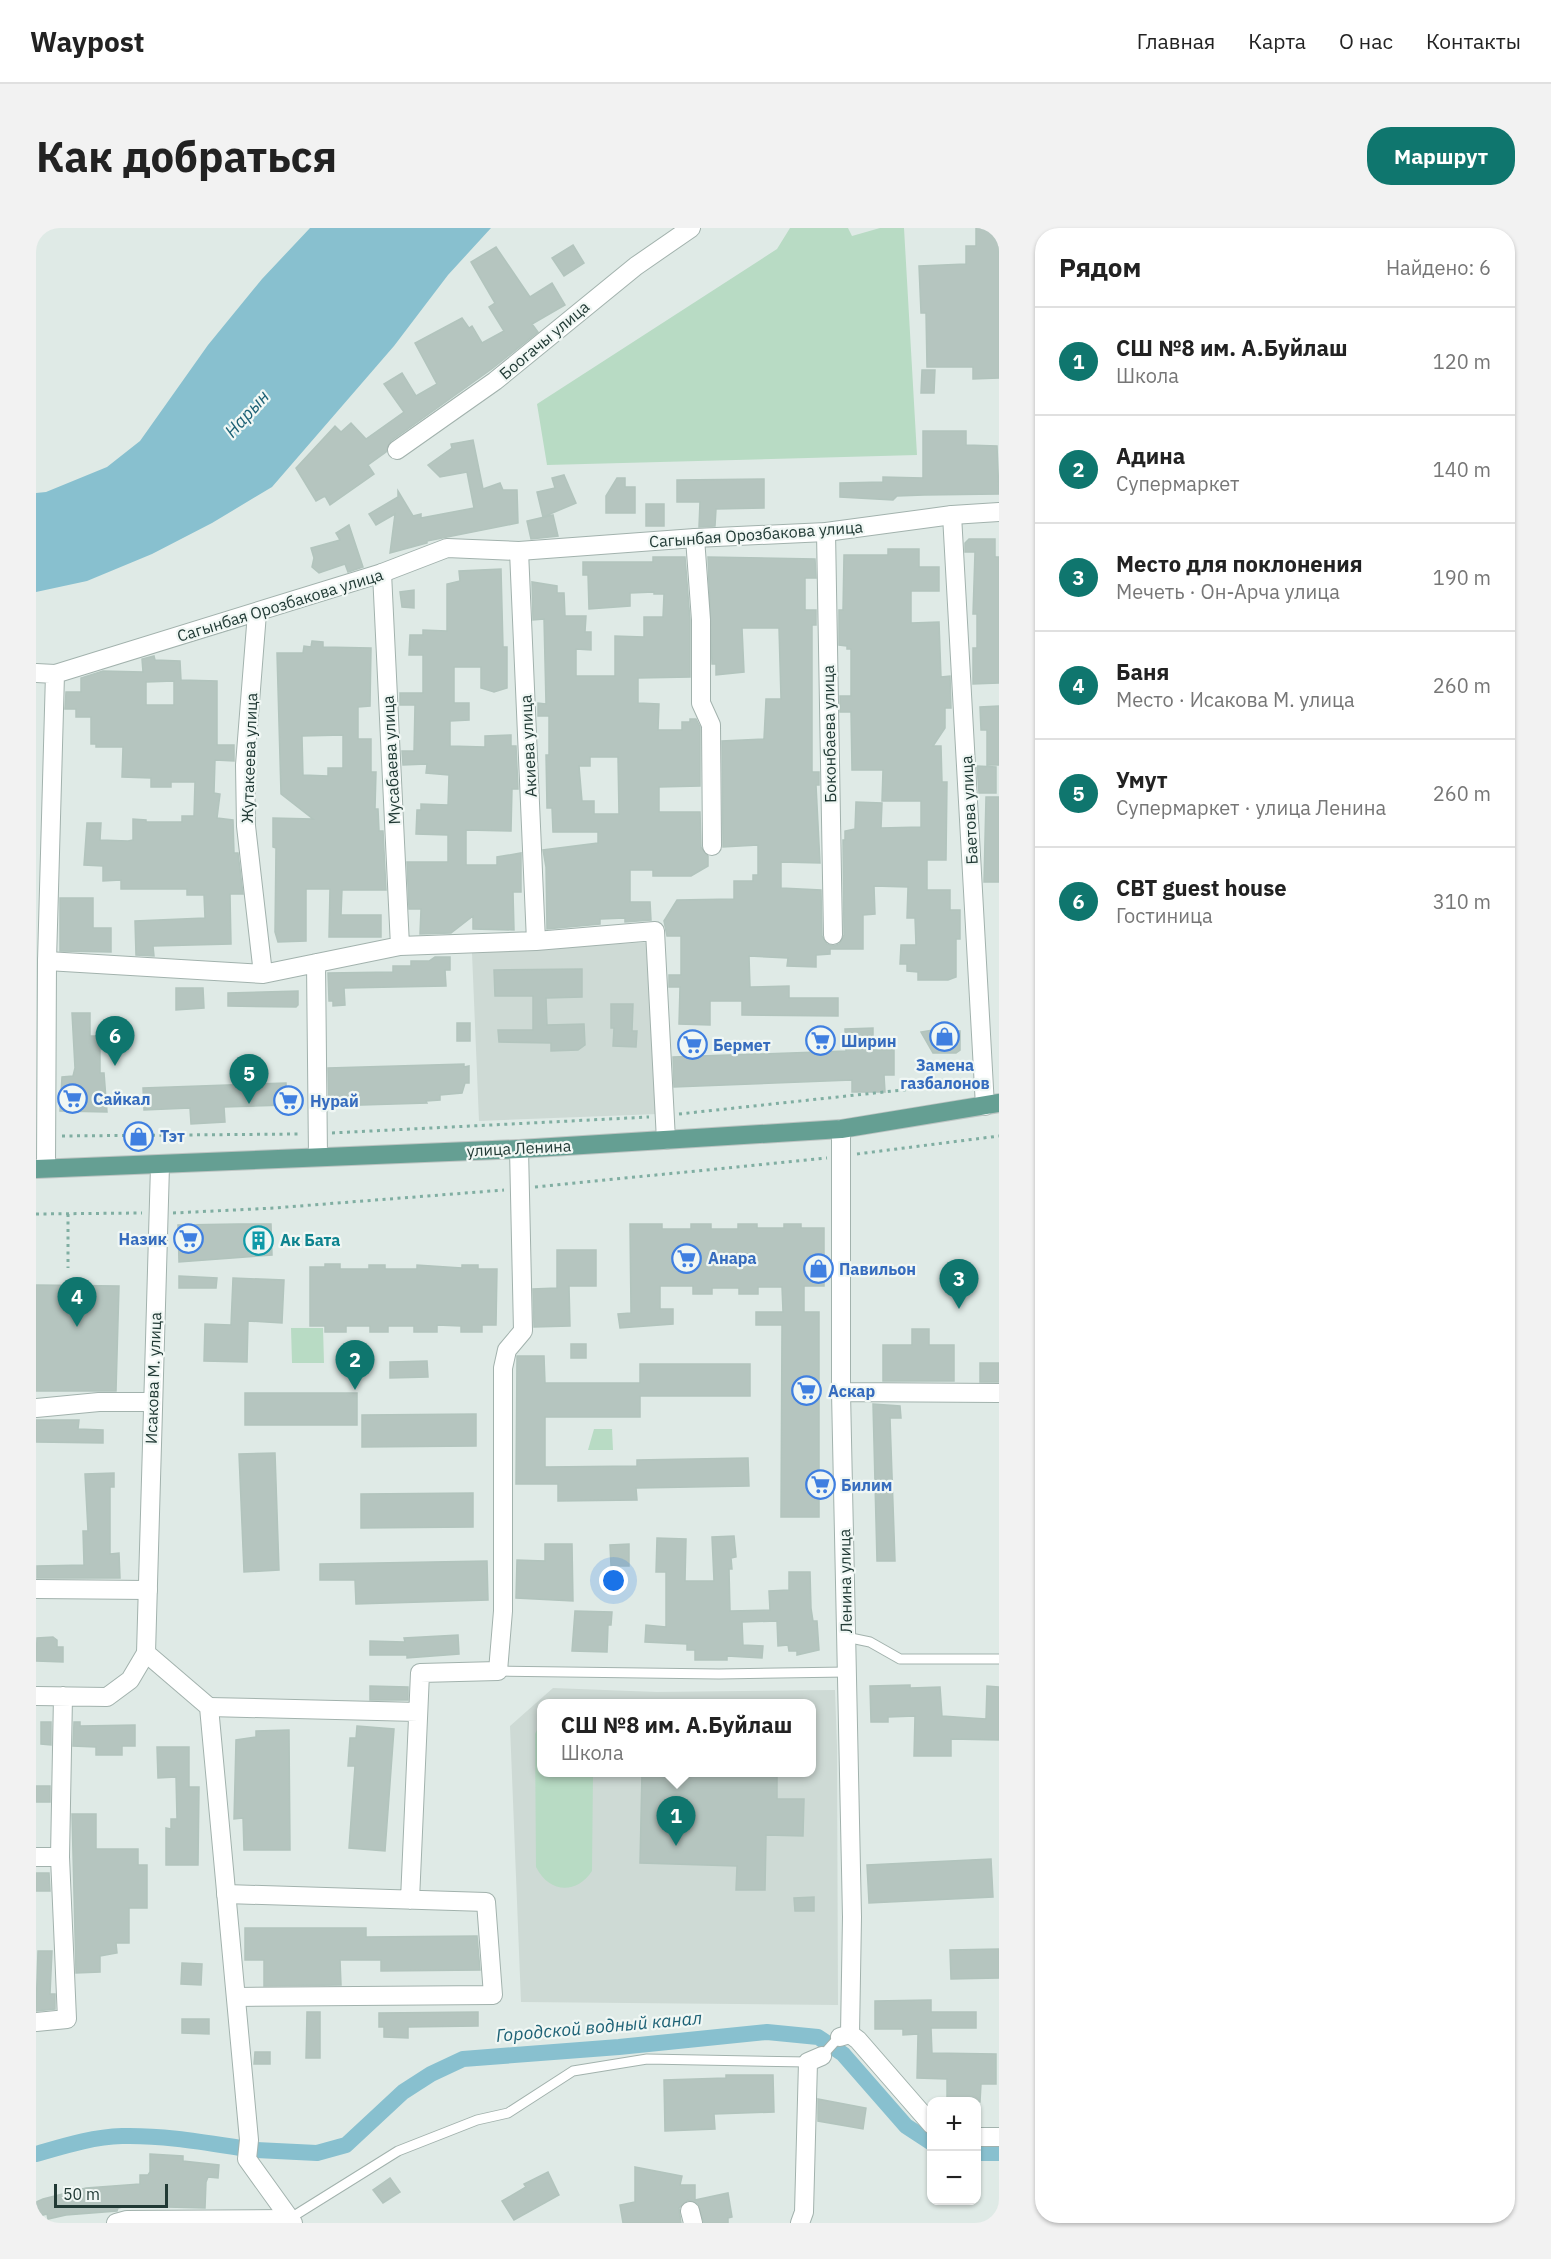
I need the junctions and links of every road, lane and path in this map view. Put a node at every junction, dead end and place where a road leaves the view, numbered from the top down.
1 (690, 228) edge
2 (397, 450) dead end
3 (999, 512) edge
4 (952, 515) junction
5 (826, 532) junction
6 (695, 538) junction
7 (519, 551) junction
8 (382, 573) junction
9 (257, 613) junction
10 (36, 673) edge
11 (55, 674) junction
12 (712, 846) dead end
13 (833, 935) dead end
14 (536, 941) junction
15 (400, 946) junction
16 (47, 961) junction
17 (316, 963) junction
18 (263, 974) junction
19 (985, 1082) junction
20 (992, 1104) edge
21 (663, 1116) junction
22 (841, 1129) junction
23 (317, 1134) junction
24 (45, 1136) junction
25 (666, 1140) junction
26 (519, 1149) junction
27 (318, 1157) junction
28 (160, 1166) junction
29 (41, 1169) edge
30 (68, 1214) dead end
31 (68, 1268) dead end
32 (841, 1392) junction
33 (999, 1393) edge
34 (153, 1402) junction
35 (36, 1408) edge
36 (36, 1589) edge
37 (148, 1590) junction
38 (846, 1637) junction
39 (146, 1653) junction
40 (999, 1659) edge
41 (498, 1671) junction
42 (848, 1672) junction
43 (36, 1696) edge
44 (63, 1696) junction
45 (209, 1707) junction
46 (418, 1712) junction
47 (36, 1857) edge
48 (60, 1857) junction
49 (226, 1894) junction
50 (410, 1900) junction
51 (236, 1997) junction
52 (36, 2022) edge
53 (844, 2035) junction
54 (815, 2059) junction
55 (927, 2119) edge
56 (981, 2137) edge
57 (999, 2137) edge
58 (291, 2221) edge
59 (116, 2223) edge
60 (800, 2223) edge

1 - 2 street, Боогачы улица
3 - 4 street, Сагынбая Орозбакова улица
4 - 5 street, Сагынбая Орозбакова улица
4 - 19 street, Баетова улица
5 - 6 street, Сагынбая Орозбакова улица
5 - 13 street, Боконбаева улица
6 - 7 street, Сагынбая Орозбакова улица
6 - 12 street
7 - 8 street, Сагынбая Орозбакова улица
7 - 14 street, Акиева улица
8 - 9 street, Сагынбая Орозбакова улица
8 - 15 street, Мусабаева улица
9 - 11 street, Сагынбая Орозбакова улица
9 - 18 street, Жутакеева улица
10 - 11 street, Сагынбая Орозбакова улица
11 - 16 street
14 - 15 street
14 - 21 street
15 - 17 street
16 - 18 street
16 - 24 street
17 - 18 street
17 - 23 street
19 - 20 street, Баетова улица
19 - 21 path
20 - 22 main road, улица Ленина
21 - 23 path
21 - 25 street
22 - 25 main road, улица Ленина
22 - 32 street, Ленина улица
23 - 24 path
23 - 27 street
24 - 29 street
25 - 26 main road, улица Ленина
26 - 27 main road, улица Ленина
26 - 41 street
27 - 28 main road, улица Ленина
28 - 29 main road, улица Ленина
28 - 34 street, Исакова М. улица
30 - 31 path
32 - 33 street
32 - 38 street, Ленина улица
34 - 35 street
34 - 37 street, Исакова М. улица
36 - 37 street
37 - 39 street, Исакова М. улица
38 - 40 lane
38 - 42 street, Ленина улица
39 - 44 street
39 - 45 street
41 - 42 lane
41 - 46 street
42 - 53 street, Ленина улица
43 - 44 street
44 - 48 street
45 - 46 street
45 - 49 street
46 - 50 street
47 - 48 street
48 - 52 street
49 - 50 street
49 - 51 street
50 - 51 street
51 - 58 street
53 - 54 lane
53 - 55 street
54 - 58 lane
54 - 60 street
56 - 57 street
58 - 59 street

